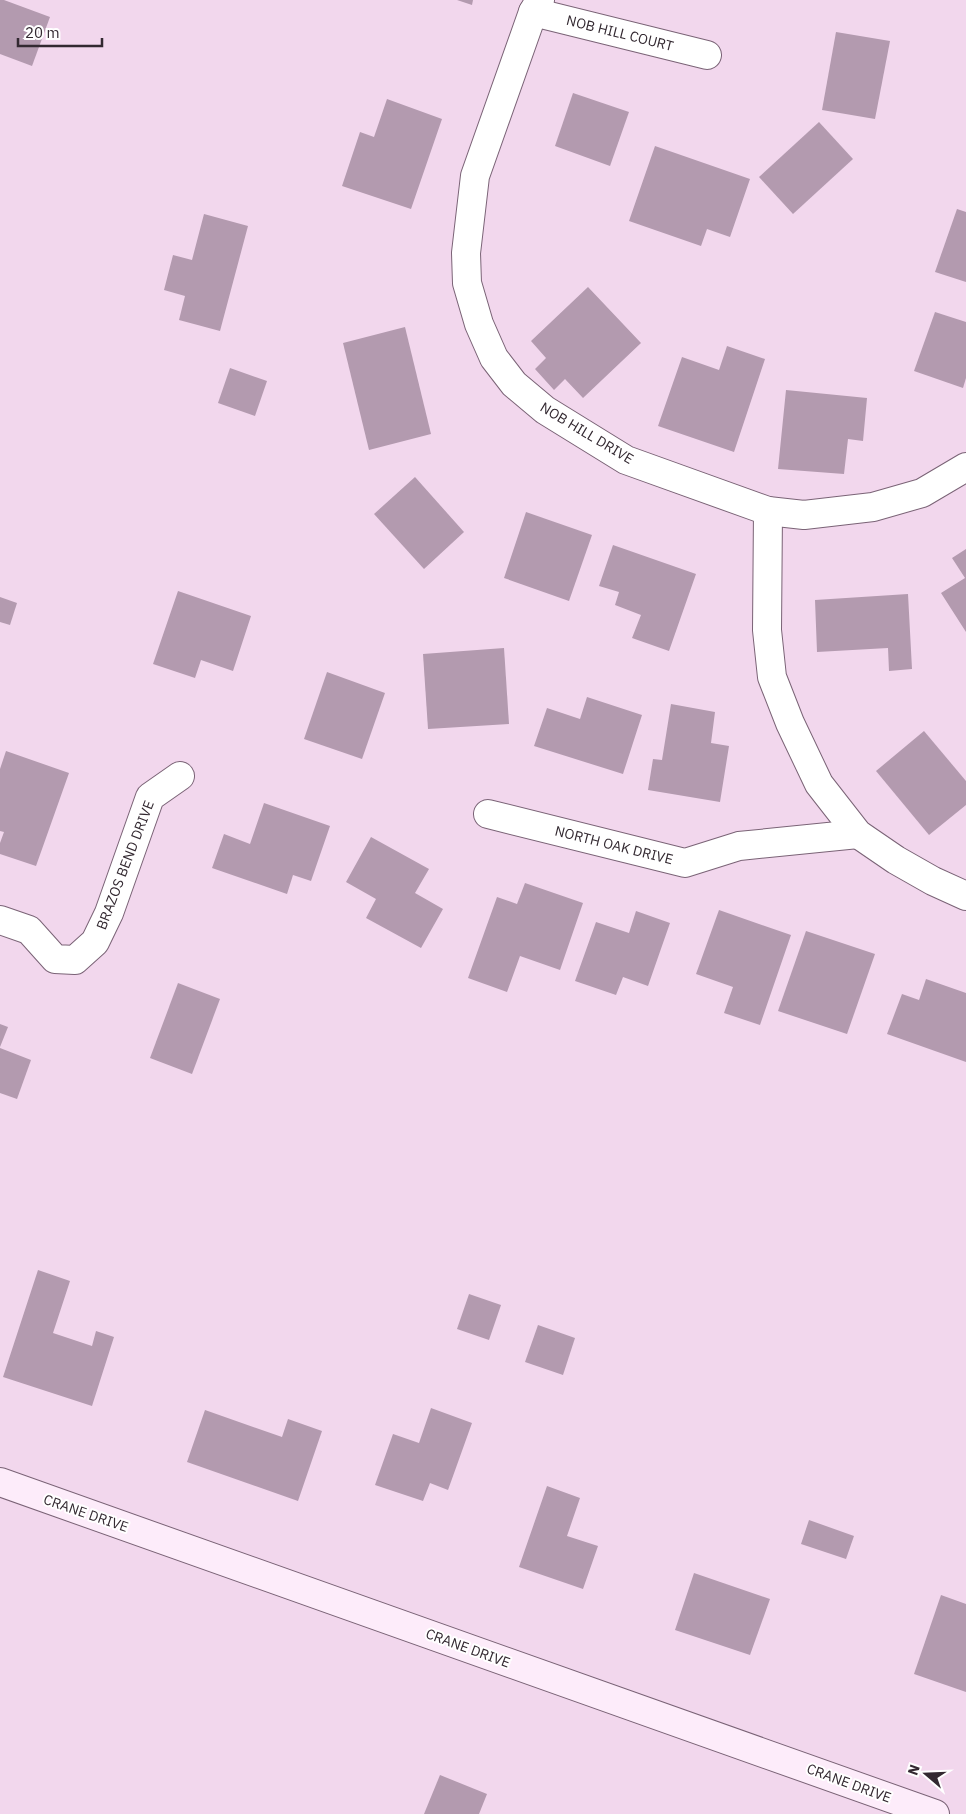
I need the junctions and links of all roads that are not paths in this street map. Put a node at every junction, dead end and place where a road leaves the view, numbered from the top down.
1 (536, 6) edge
2 (707, 55) dead end
3 (966, 467) edge
4 (768, 511) junction
5 (180, 776) dead end
6 (488, 814) dead end
7 (858, 834) junction
8 (966, 896) edge
9 (0, 920) edge
10 (0, 1482) edge
11 (935, 1814) edge

1 - 2 street, NOB HILL COURT
1 - 4 street, NOB HILL DRIVE
3 - 4 street, NOB HILL DRIVE
4 - 7 street
5 - 9 street, BRAZOS BEND DRIVE
6 - 7 street, NORTH OAK DRIVE
7 - 8 street
10 - 11 street, CRANE DRIVE

